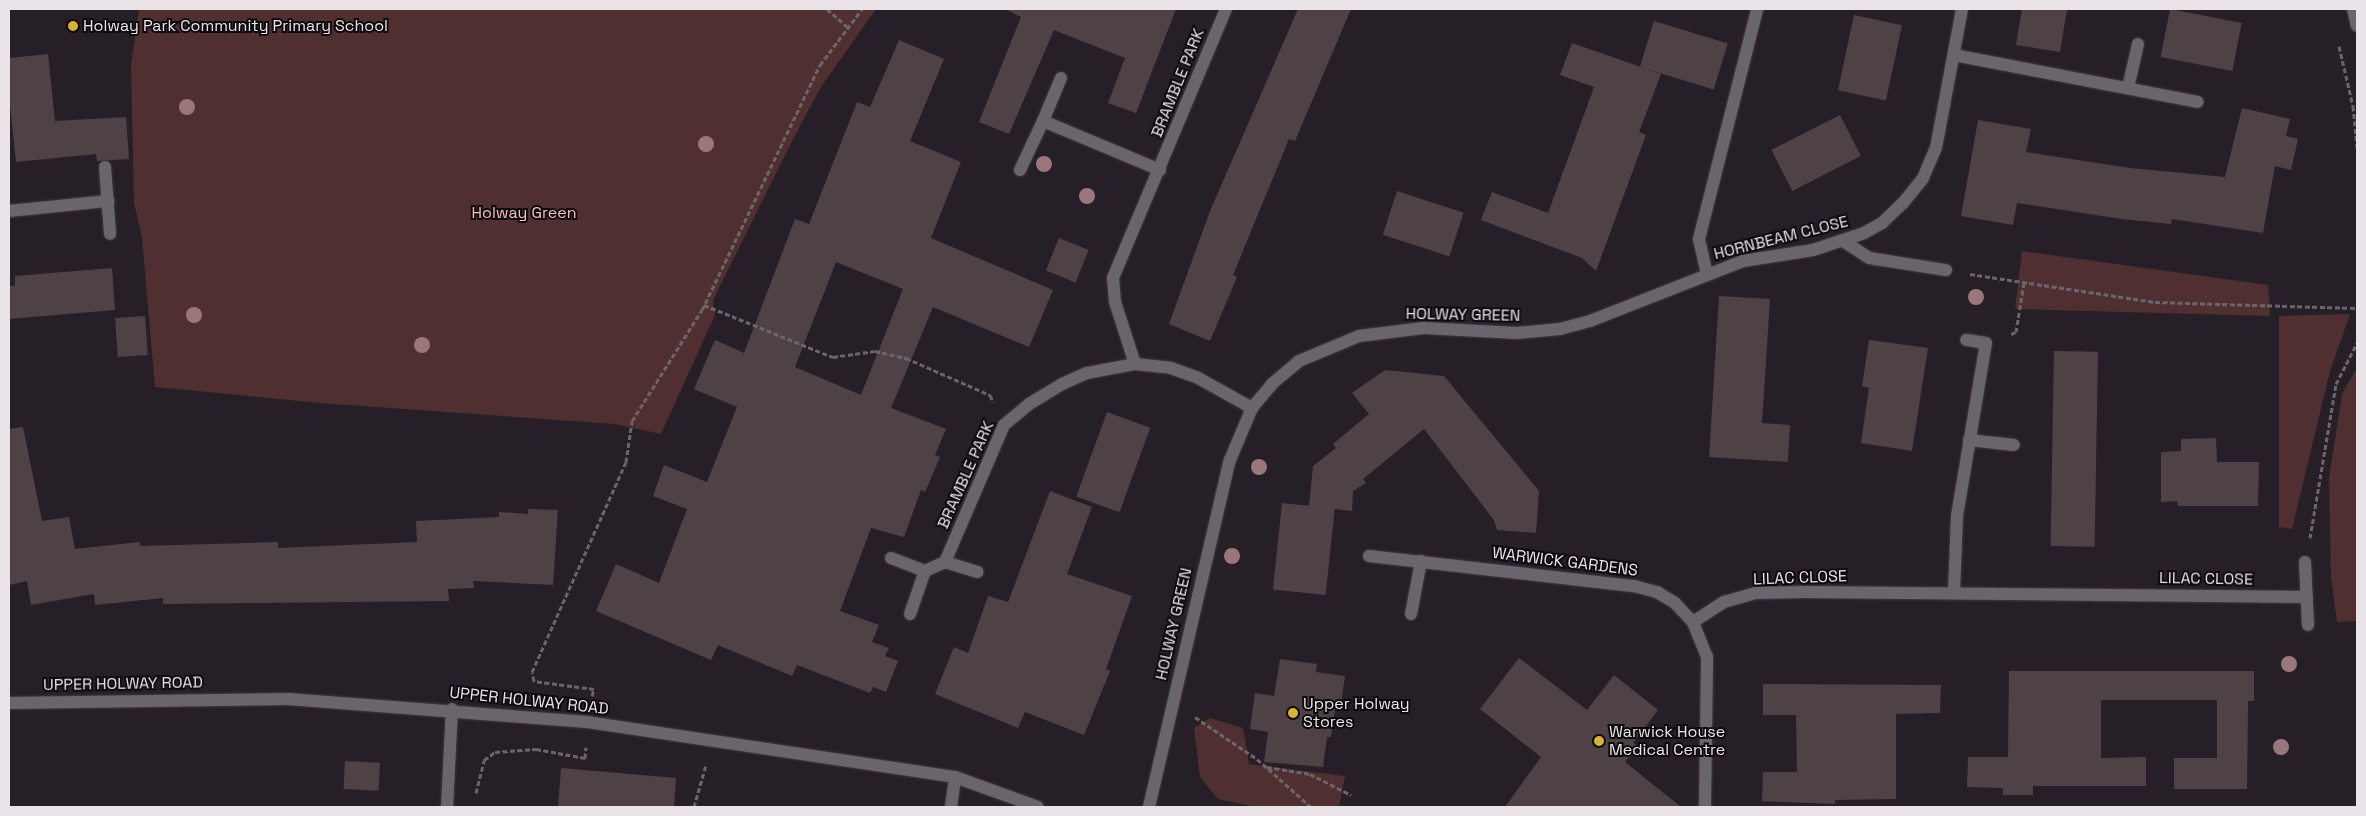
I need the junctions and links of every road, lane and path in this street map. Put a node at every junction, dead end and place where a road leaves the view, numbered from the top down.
1 (827, 9) edge
2 (862, 9) edge
3 (1226, 9) edge
4 (1757, 9) edge
5 (1962, 9) edge
6 (2353, 9) edge
7 (2357, 26) edge
8 (849, 28) junction
9 (2337, 38) dead end
10 (2138, 44) dead end
11 (1954, 55) junction
12 (1061, 78) dead end
13 (2128, 88) junction
14 (2198, 102) dead end
15 (1043, 121) junction
16 (2357, 146) edge
17 (105, 167) dead end
18 (1020, 170) dead end
19 (1160, 170) junction
20 (108, 201) junction
21 (9, 211) edge
22 (110, 234) dead end
23 (1843, 242) junction
24 (1946, 270) joint
25 (1707, 274) junction
26 (2024, 282) junction
27 (704, 305) junction
28 (2357, 308) edge
29 (1966, 340) dead end
30 (1986, 343) junction
31 (2357, 343) edge
32 (1135, 364) junction
33 (1252, 408) junction
34 (1004, 425) junction
35 (1970, 440) junction
36 (2014, 444) dead end
37 (1369, 556) dead end
38 (891, 558) dead end
39 (945, 562) junction
40 (1421, 562) junction
41 (2305, 562) joint
42 (925, 571) junction
43 (978, 572) dead end
44 (1954, 592) junction
45 (2307, 597) junction
46 (910, 614) dead end
47 (1411, 614) dead end
48 (1693, 622) junction
49 (2308, 625) dead end
50 (9, 702) edge
51 (1173, 702) junction
52 (452, 709) junction
53 (587, 722) junction
54 (712, 741) junction
55 (1266, 767) junction
56 (955, 777) junction
57 (1351, 795) dead end
58 (475, 797) dead end
59 (447, 807) edge
60 (694, 807) edge
61 (950, 807) edge
62 (1038, 807) edge
63 (1149, 807) edge
64 (1311, 807) edge
65 (1705, 807) edge

1 - 8 path
2 - 8 path
3 - 19 street, BRAMBLE PARK
4 - 25 street
5 - 11 street, HORNBEAM CLOSE
6 - 7 street
8 - 27 path
9 - 16 path
10 - 13 street
11 - 13 street
11 - 23 street, HORNBEAM CLOSE
12 - 15 street
13 - 14 street
15 - 18 street
15 - 19 street
17 - 20 street
19 - 32 street, BRAMBLE PARK
20 - 21 street
20 - 22 street
23 - 24 street
23 - 25 street, HORNBEAM CLOSE
24 - 26 path
25 - 33 street, HOLWAY GREEN
26 - 28 path
26 - 30 path
27 - 34 path
27 - 53 path
29 - 30 street
30 - 35 street
31 - 41 path
32 - 33 street, BRAMBLE PARK
32 - 34 street, BRAMBLE PARK
33 - 51 street, HOLWAY GREEN
34 - 39 street, BRAMBLE PARK
35 - 36 street
35 - 44 street
37 - 40 street, WARWICK GARDENS
38 - 42 street
39 - 42 street
39 - 43 street
40 - 47 street
40 - 48 street, WARWICK GARDENS
41 - 45 street
42 - 46 street
44 - 45 street, LILAC CLOSE
44 - 48 street, LILAC CLOSE
45 - 49 street
48 - 65 street
50 - 52 street, UPPER HOLWAY ROAD
51 - 55 path
51 - 63 street, HOLWAY GREEN
52 - 53 street, UPPER HOLWAY ROAD
52 - 59 street
53 - 54 street, UPPER HOLWAY ROAD
53 - 58 path
54 - 56 street, UPPER HOLWAY ROAD
54 - 60 path
55 - 57 path
55 - 64 path
56 - 61 street
56 - 62 street, UPPER HOLWAY ROAD

